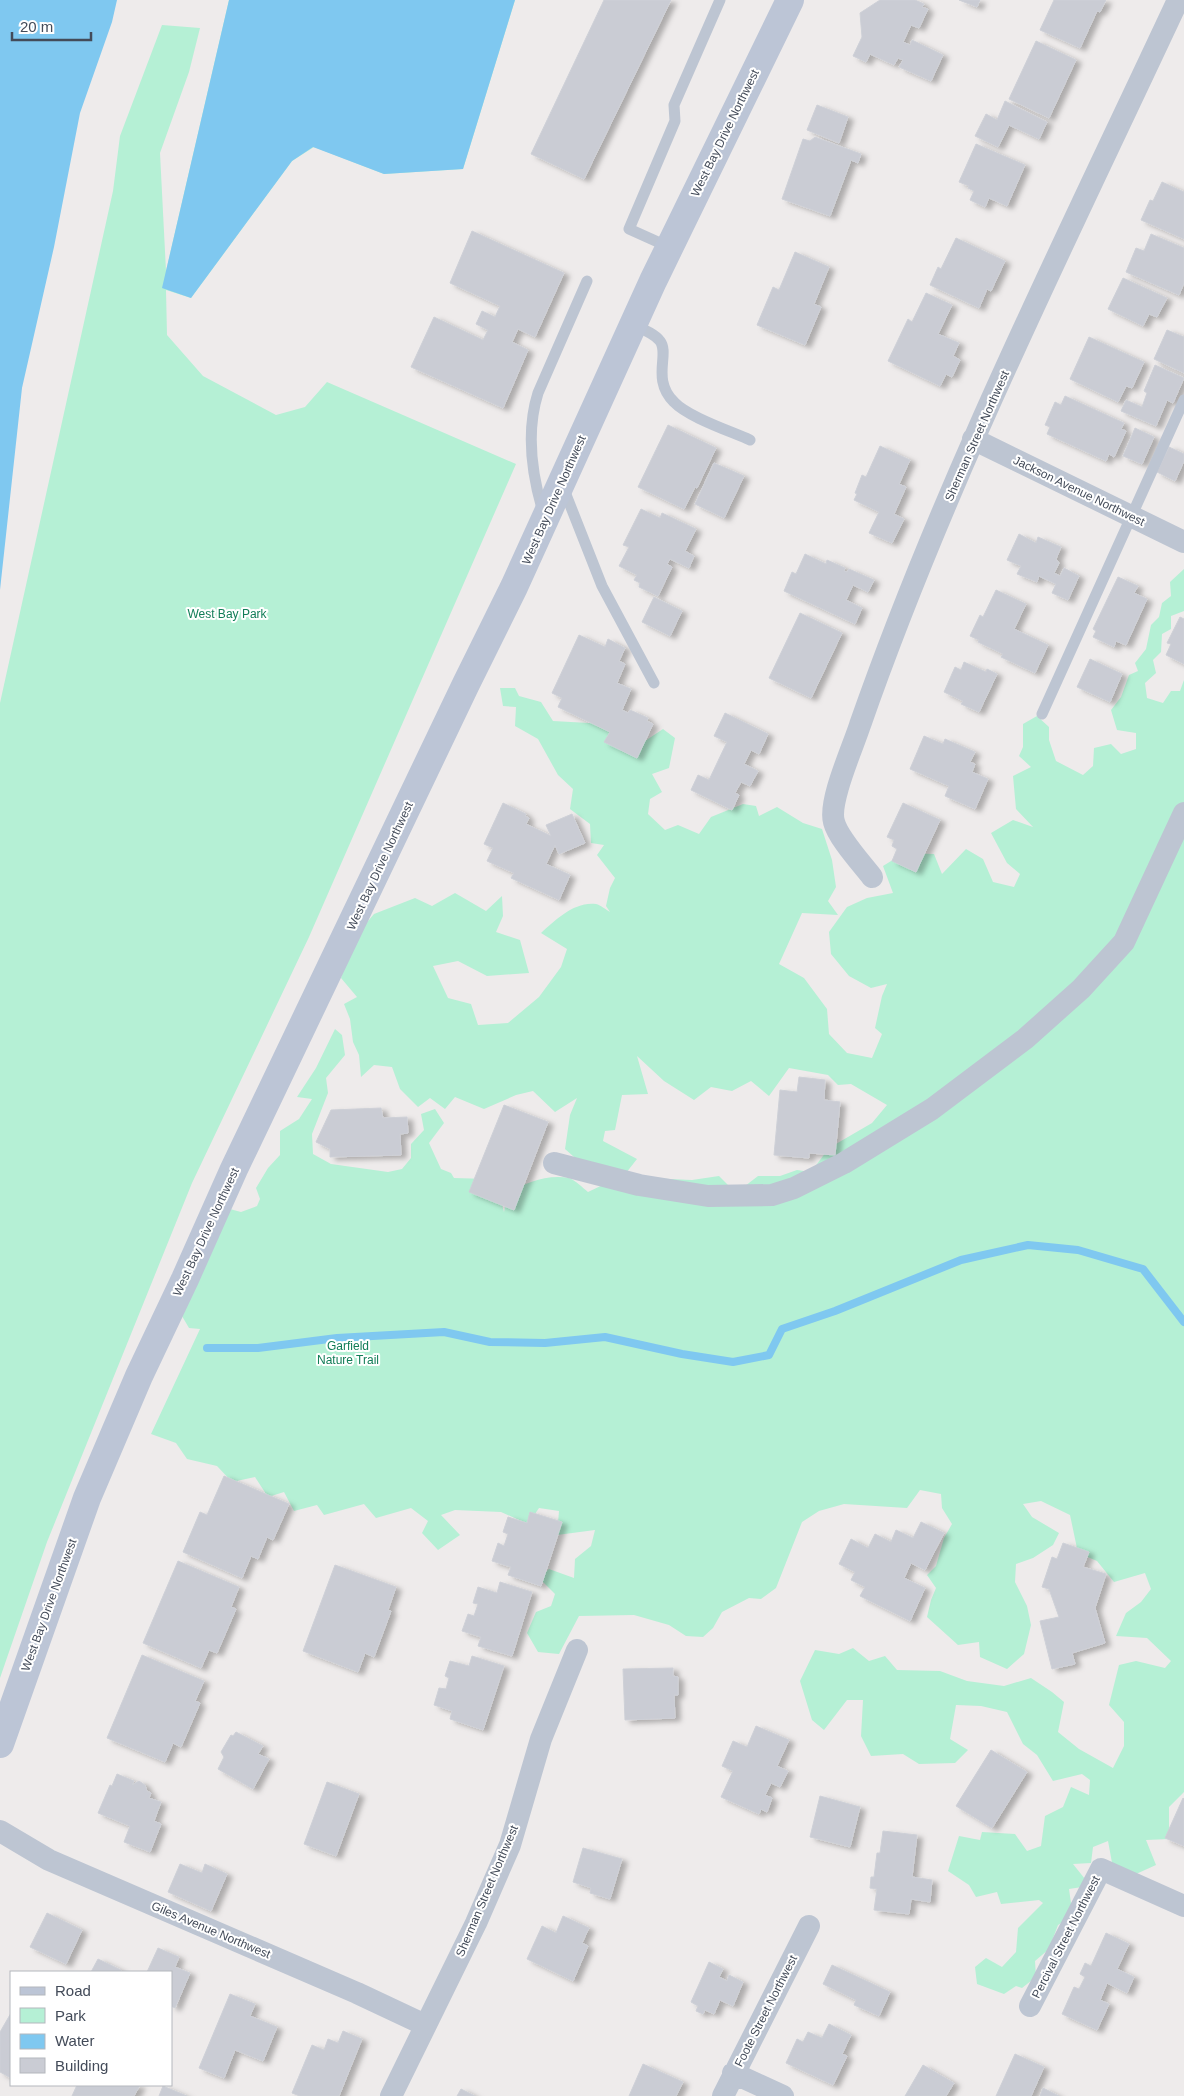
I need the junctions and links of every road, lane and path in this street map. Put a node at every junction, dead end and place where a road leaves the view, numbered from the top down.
1 (720, 0) edge
2 (790, 0) edge
3 (1178, 0) edge
4 (669, 248) junction
5 (587, 281) dead end
6 (634, 324) junction
7 (1184, 400) edge
8 (973, 439) junction
9 (750, 440) dead end
10 (561, 483) junction
11 (1132, 516) junction
12 (545, 519) junction
13 (1184, 542) edge
14 (654, 682) dead end
15 (1042, 714) dead end
16 (1184, 813) edge
17 (872, 877) dead end
18 (554, 1163) dead end
19 (577, 1650) dead end
20 (0, 1744) edge
21 (0, 1831) edge
22 (1184, 1906) edge
23 (809, 1926) dead end
24 (1030, 2006) dead end
25 (425, 2025) junction
26 (733, 2073) junction
27 (391, 2096) edge
28 (723, 2096) edge
29 (783, 2096) edge

1 - 4 lane
2 - 4 street, West Bay Drive Northwest
3 - 8 street, Sherman Street Northwest
4 - 6 street, West Bay Drive Northwest
5 - 12 lane
6 - 9 lane
6 - 10 street, West Bay Drive Northwest
7 - 11 lane
8 - 11 street, Jackson Avenue Northwest
8 - 17 street, Sherman Street Northwest
10 - 12 street, West Bay Drive Northwest
10 - 14 lane
11 - 13 street, Jackson Avenue Northwest
11 - 15 lane
12 - 20 street, West Bay Drive Northwest
16 - 18 street
19 - 25 street, Sherman Street Northwest
21 - 25 street, Giles Avenue Northwest
22 - 24 street, Percival Street Northwest
23 - 26 street, Foote Street Northwest
25 - 27 street, Sherman Street Northwest
26 - 28 street, Foote Street Northwest
26 - 29 street

